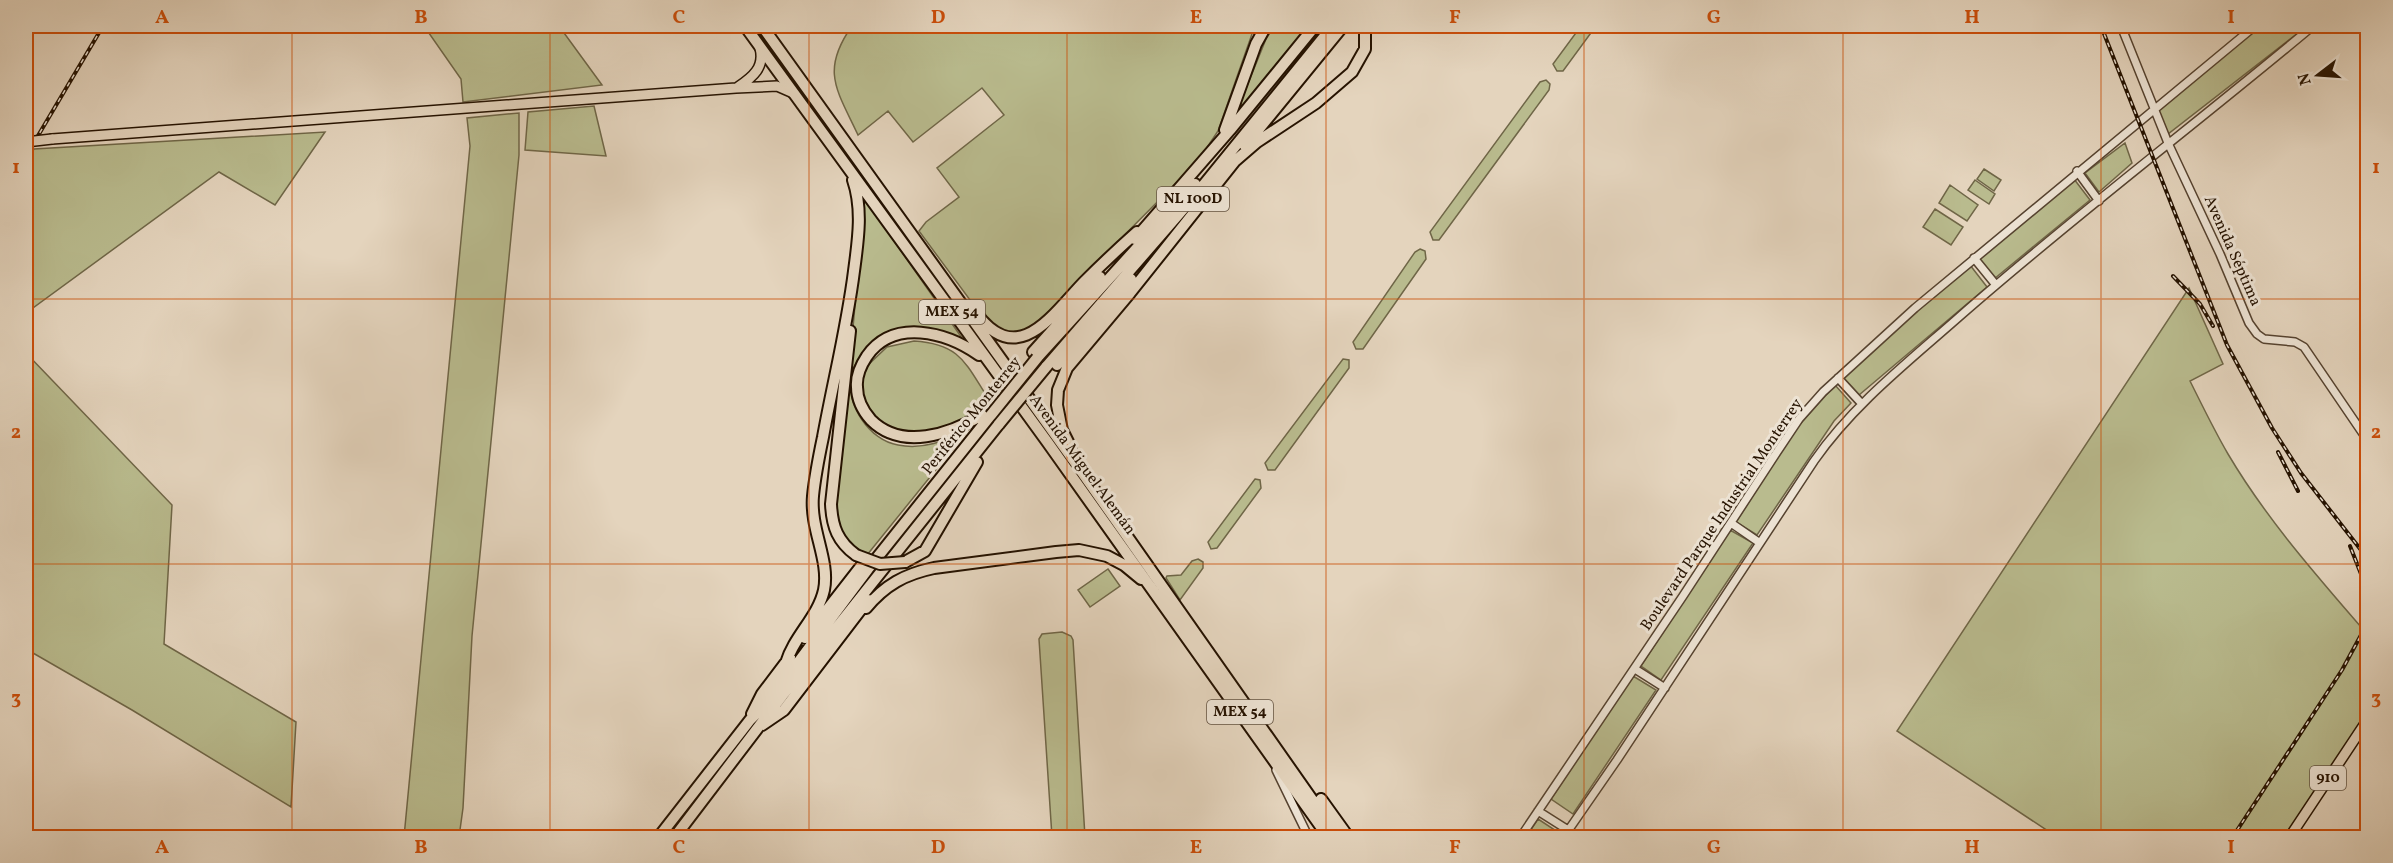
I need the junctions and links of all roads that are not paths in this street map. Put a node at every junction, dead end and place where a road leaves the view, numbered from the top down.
1 (745, 26) edge
2 (762, 26) edge
3 (1266, 26) edge
4 (1315, 26) edge
5 (1324, 26) edge
6 (1333, 26) edge
7 (1343, 26) edge
8 (1365, 26) edge
9 (2121, 26) edge
10 (2255, 26) edge
11 (2313, 26) edge
12 (760, 47) junction
13 (736, 88) junction
14 (796, 96) junction
15 (2155, 110) junction
16 (26, 141) edge
17 (2168, 143) junction
18 (1214, 148) junction
19 (1235, 161) junction
20 (848, 169) junction
21 (2077, 171) junction
22 (2099, 201) junction
23 (1162, 209) junction
24 (1194, 211) junction
25 (1974, 258) junction
26 (933, 265) junction
27 (1996, 285) junction
28 (850, 306) junction
29 (1035, 356) junction
30 (986, 360) junction
31 (1049, 369) junction
32 (1838, 378) junction
33 (1862, 404) junction
34 (986, 413) junction
35 (1002, 427) junction
36 (2367, 441) edge
37 (977, 462) junction
38 (1077, 465) junction
39 (1731, 523) junction
40 (1760, 543) junction
41 (1160, 598) junction
42 (854, 621) junction
43 (786, 663) junction
44 (1635, 669) junction
45 (1665, 688) junction
46 (2367, 721) edge
47 (755, 723) junction
48 (1270, 754) junction
49 (1286, 777) junction
50 (1301, 783) junction
51 (1538, 811) junction
52 (1324, 823) junction
53 (1568, 830) junction
54 (658, 837) edge
55 (674, 837) edge
56 (1309, 837) edge
57 (1321, 837) edge
58 (1329, 837) edge
59 (1340, 837) edge
60 (1349, 837) edge
61 (1520, 837) edge
62 (1563, 837) edge
63 (2291, 837) edge

1 - 12 highway, Avenida Miguel Alemán / MEX 54
2 - 26 highway, Avenida Miguel Alemán / MEX 54
3 - 18 highway
4 - 18 highway
5 - 29 highway, Periférico Monterrey / NL 100D
6 - 31 highway, Periférico Monterrey / NL 100D
7 - 19 highway
8 - 19 highway
9 - 15 street, Avenida Séptima
10 - 15 street, Boulevard Parque Industrial Monterrey
11 - 17 street
12 - 13 main road
12 - 14 highway, Avenida Miguel Alemán / MEX 54
13 - 14 main road
13 - 16 main road, bridge
14 - 20 highway, Avenida Miguel Alemán / MEX 54
15 - 17 street, Avenida Séptima
15 - 21 street, Boulevard Parque Industrial Monterrey
17 - 22 street
17 - 36 street, Avenida Séptima
18 - 23 highway
19 - 24 highway
20 - 28 highway
20 - 30 highway, Avenida Miguel Alemán / MEX 54
21 - 22 street
21 - 25 street, Boulevard Parque Industrial Monterrey
22 - 27 street
23 - 26 highway
23 - 29 highway
24 - 31 highway
24 - 38 highway
25 - 27 street
25 - 32 street, Boulevard Parque Industrial Monterrey
26 - 38 highway, Avenida Miguel Alemán / MEX 54
27 - 33 street
28 - 37 highway, bridge
28 - 43 highway
29 - 34 highway, Periférico Monterrey / NL 100D, bridge
30 - 34 highway
30 - 41 highway, Avenida Miguel Alemán / MEX 54
31 - 35 highway, Periférico Monterrey / NL 100D, bridge
32 - 33 street
32 - 39 street, Boulevard Parque Industrial Monterrey
33 - 40 street
34 - 43 highway
34 - 47 highway, Periférico Monterrey / NL 100D
35 - 37 highway
35 - 47 highway, Periférico Monterrey / NL 100D
37 - 42 highway
38 - 50 highway, Avenida Miguel Alemán / MEX 54
39 - 40 street
39 - 44 street, Boulevard Parque Industrial Monterrey
40 - 45 street
41 - 42 highway
41 - 48 highway, Avenida Miguel Alemán / MEX 54
42 - 47 highway
43 - 47 highway
44 - 45 street
44 - 51 street, Boulevard Parque Industrial Monterrey
45 - 53 street
46 - 63 main road, 910
47 - 54 highway, Periférico Monterrey / NL 100D
47 - 55 highway, Periférico Monterrey / NL 100D
48 - 49 highway, Avenida Miguel Alemán / MEX 54
48 - 56 street
49 - 52 highway, Avenida Miguel Alemán / MEX 54
49 - 57 highway
50 - 52 highway, Avenida Miguel Alemán / MEX 54
50 - 60 highway
51 - 53 street
51 - 61 street, Boulevard Parque Industrial Monterrey
52 - 58 highway, Avenida Miguel Alemán / MEX 54
52 - 59 highway, Avenida Miguel Alemán / MEX 54
53 - 62 street

